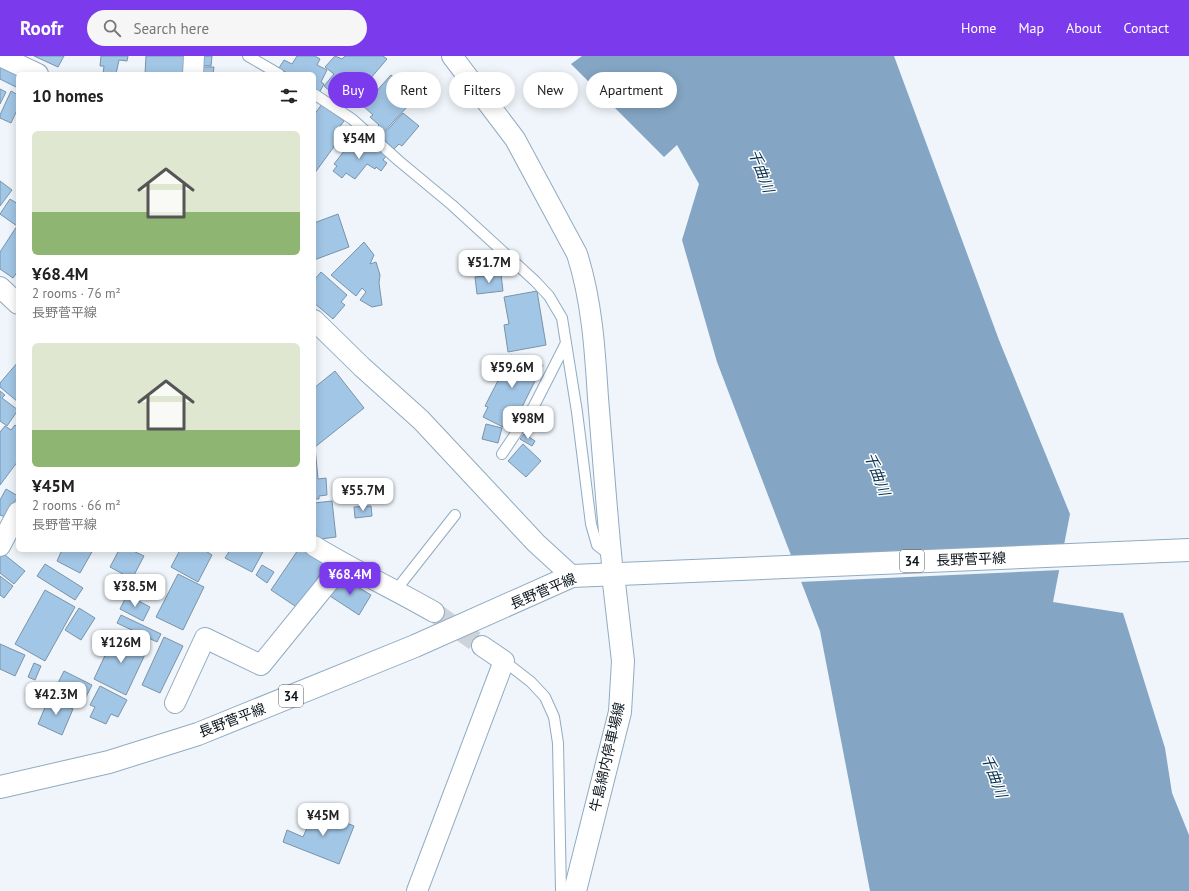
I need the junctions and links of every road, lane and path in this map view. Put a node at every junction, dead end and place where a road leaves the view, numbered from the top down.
1 (0, 56) edge
2 (194, 56) edge
3 (248, 56) edge
4 (452, 56) edge
5 (34, 72) edge
6 (193, 72) edge
7 (276, 72) edge
8 (316, 95) edge
9 (0, 287) edge
10 (16, 302) edge
11 (316, 322) edge
12 (566, 343) junction
13 (502, 454) dead end
14 (16, 516) edge
15 (455, 516) dead end
16 (0, 546) edge
17 (316, 547) edge
18 (1189, 550) edge
19 (343, 564) junction
20 (612, 565) junction
21 (572, 576) junction
22 (396, 590) junction
23 (434, 612) tunnel mouth
24 (482, 646) tunnel mouth
25 (504, 661) junction
26 (175, 703) dead end
27 (0, 787) edge
28 (418, 891) edge
29 (561, 891) edge
30 (575, 891) edge

1 - 5 street
2 - 6 street
3 - 7 lane
4 - 20 street
8 - 12 lane
9 - 10 street
11 - 21 street
12 - 13 lane
12 - 20 lane
14 - 16 street
15 - 22 lane
17 - 19 street
18 - 20 main road, 長野菅平線 / 34
19 - 22 street
19 - 26 street
20 - 21 main road, 長野菅平線 / 34
20 - 30 main road, 牛島綿内停車場線
21 - 27 main road, 長野菅平線 / 34
22 - 23 street
24 - 25 street
25 - 28 street
25 - 29 lane

